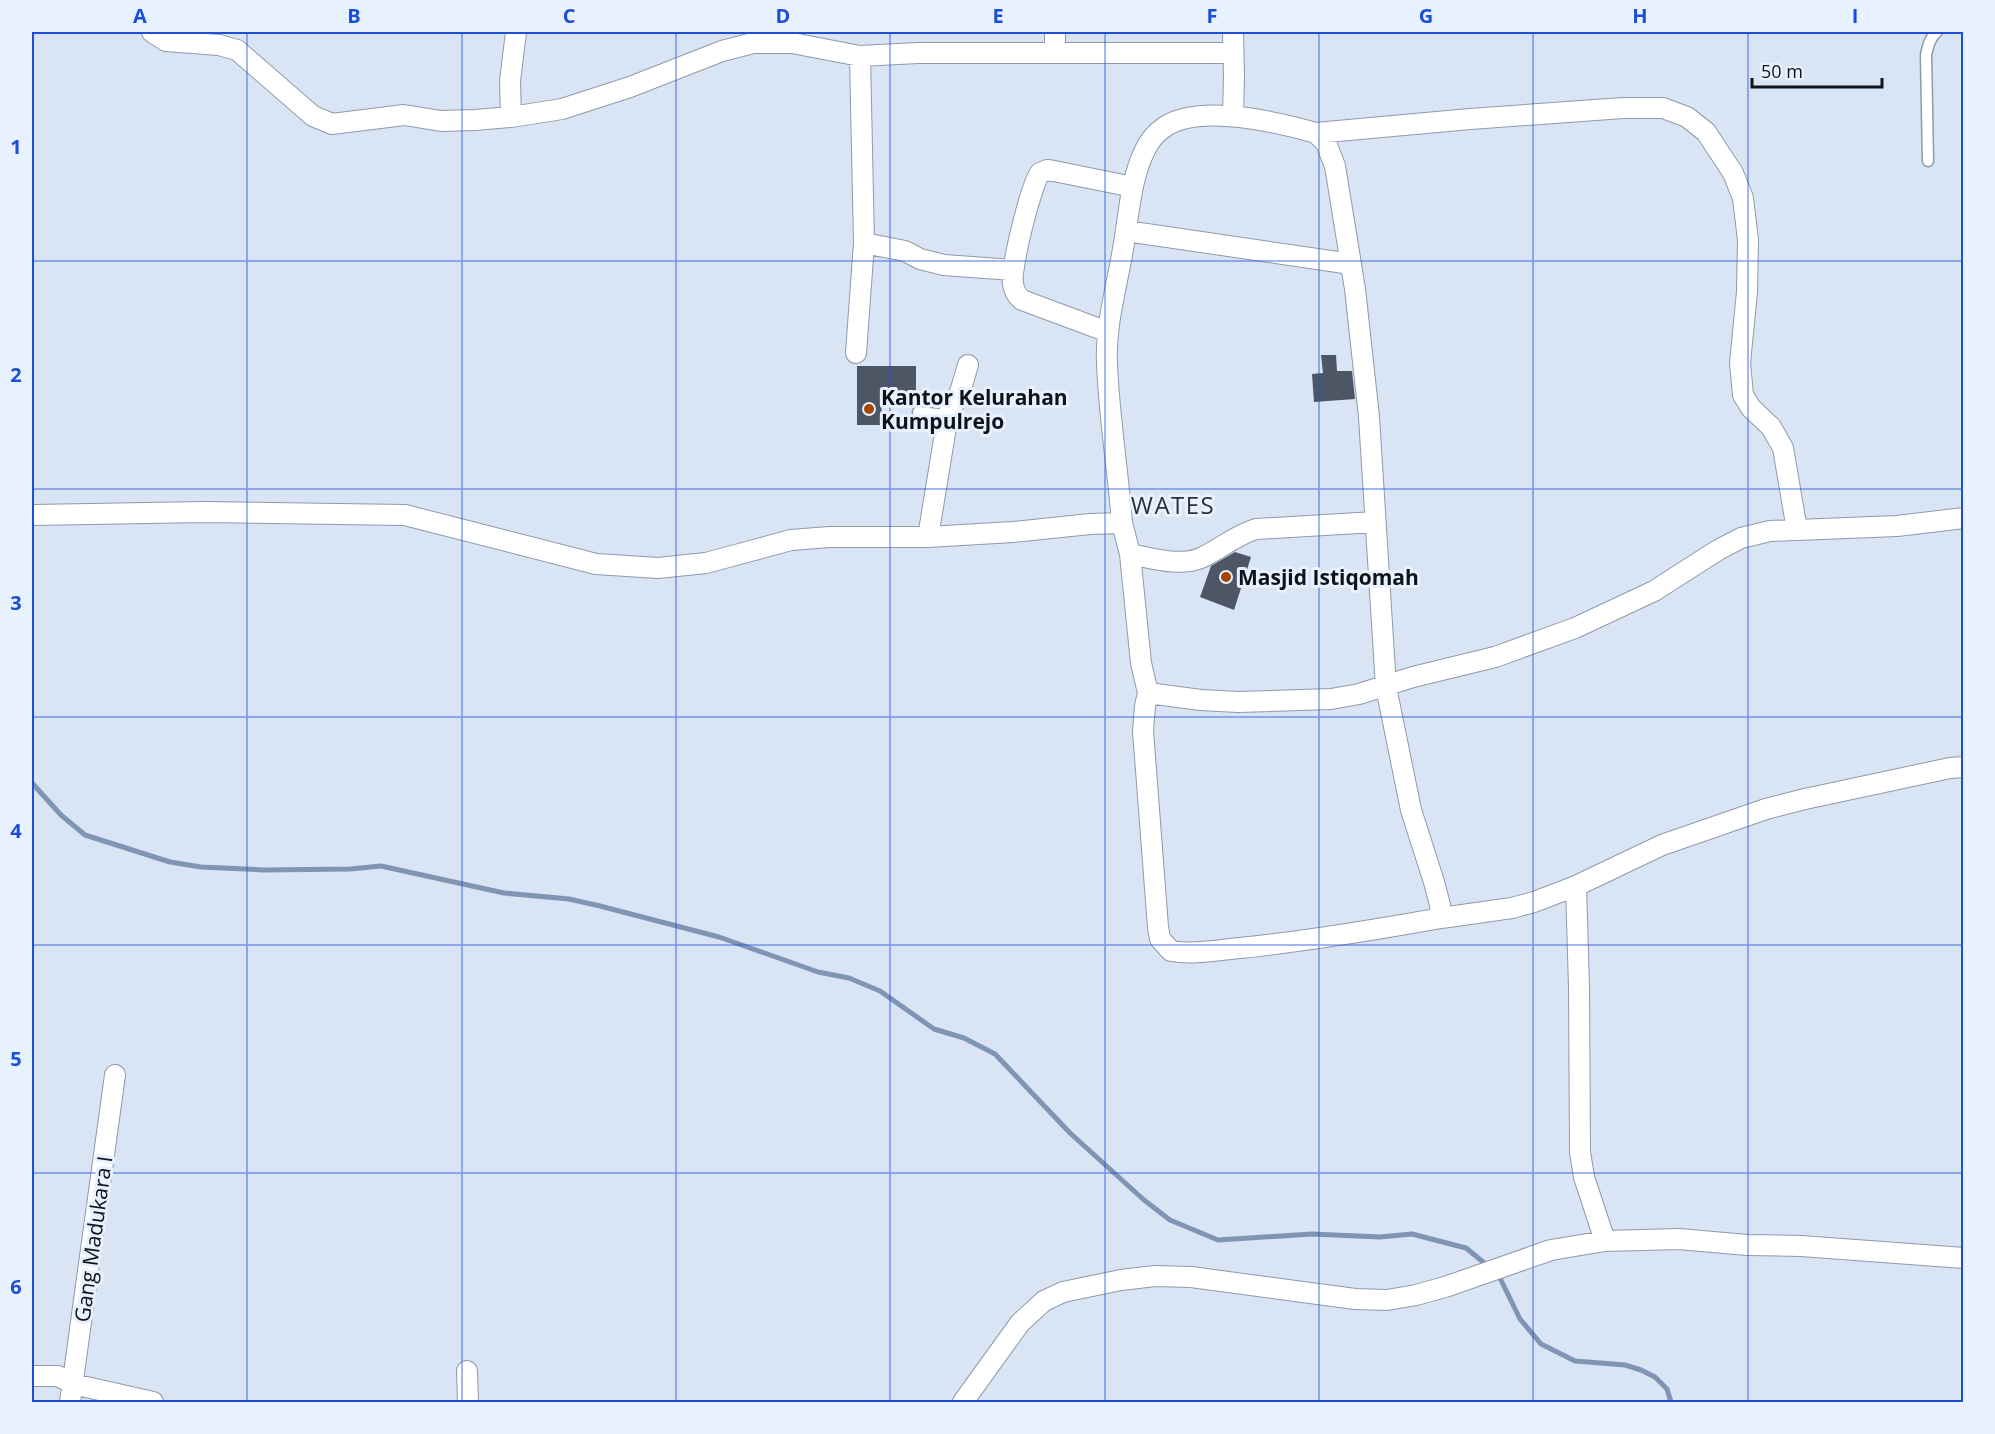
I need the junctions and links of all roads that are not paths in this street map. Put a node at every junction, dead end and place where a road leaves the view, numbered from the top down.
1 (152, 32) edge
2 (516, 32) edge
3 (1055, 32) edge
4 (1233, 32) edge
5 (1937, 32) edge
6 (1055, 52) junction
7 (1233, 53) junction
8 (860, 56) junction
9 (1233, 115) junction
10 (511, 117) junction
11 (1316, 134) junction
12 (1928, 160) dead end
13 (1134, 187) junction
14 (1126, 231) junction
15 (864, 243) junction
16 (1352, 264) junction
17 (1013, 270) junction
18 (1108, 332) junction
19 (856, 353) dead end
20 (968, 364) dead end
21 (918, 412) dead end
22 (948, 415) junction
23 (32, 515) edge
24 (1964, 518) edge
25 (1375, 522) junction
26 (1122, 523) junction
27 (1797, 530) junction
28 (928, 537) junction
29 (1130, 554) junction
30 (1386, 687) junction
31 (1148, 693) junction
32 (1964, 767) edge
33 (1576, 886) junction
34 (1441, 918) junction
35 (115, 1076) dead end
36 (1605, 1240) junction
37 (1964, 1258) edge
38 (467, 1371) dead end
39 (32, 1376) edge
40 (71, 1393) edge
41 (153, 1402) edge
42 (468, 1402) edge
43 (963, 1402) edge

1 - 10 street
2 - 10 street
3 - 6 street
4 - 7 street
5 - 12 lane
6 - 7 street
6 - 8 street
7 - 9 street
8 - 10 street
8 - 15 street
9 - 11 street
9 - 13 street
11 - 16 street
11 - 27 street
13 - 14 street
13 - 17 street
14 - 16 street
14 - 18 street
15 - 17 street
15 - 19 street
16 - 25 street
17 - 18 street
18 - 26 street
20 - 22 street
21 - 22 lane
22 - 28 street
23 - 28 street
24 - 27 street
25 - 29 street
25 - 30 street
26 - 28 street
26 - 29 street
27 - 30 street
29 - 31 street
30 - 31 street
30 - 34 street
31 - 34 street
32 - 33 street
33 - 34 street
33 - 36 street
35 - 40 street, Gang Madukara I
36 - 37 street
36 - 43 street
38 - 42 street
39 - 40 street
40 - 41 street

